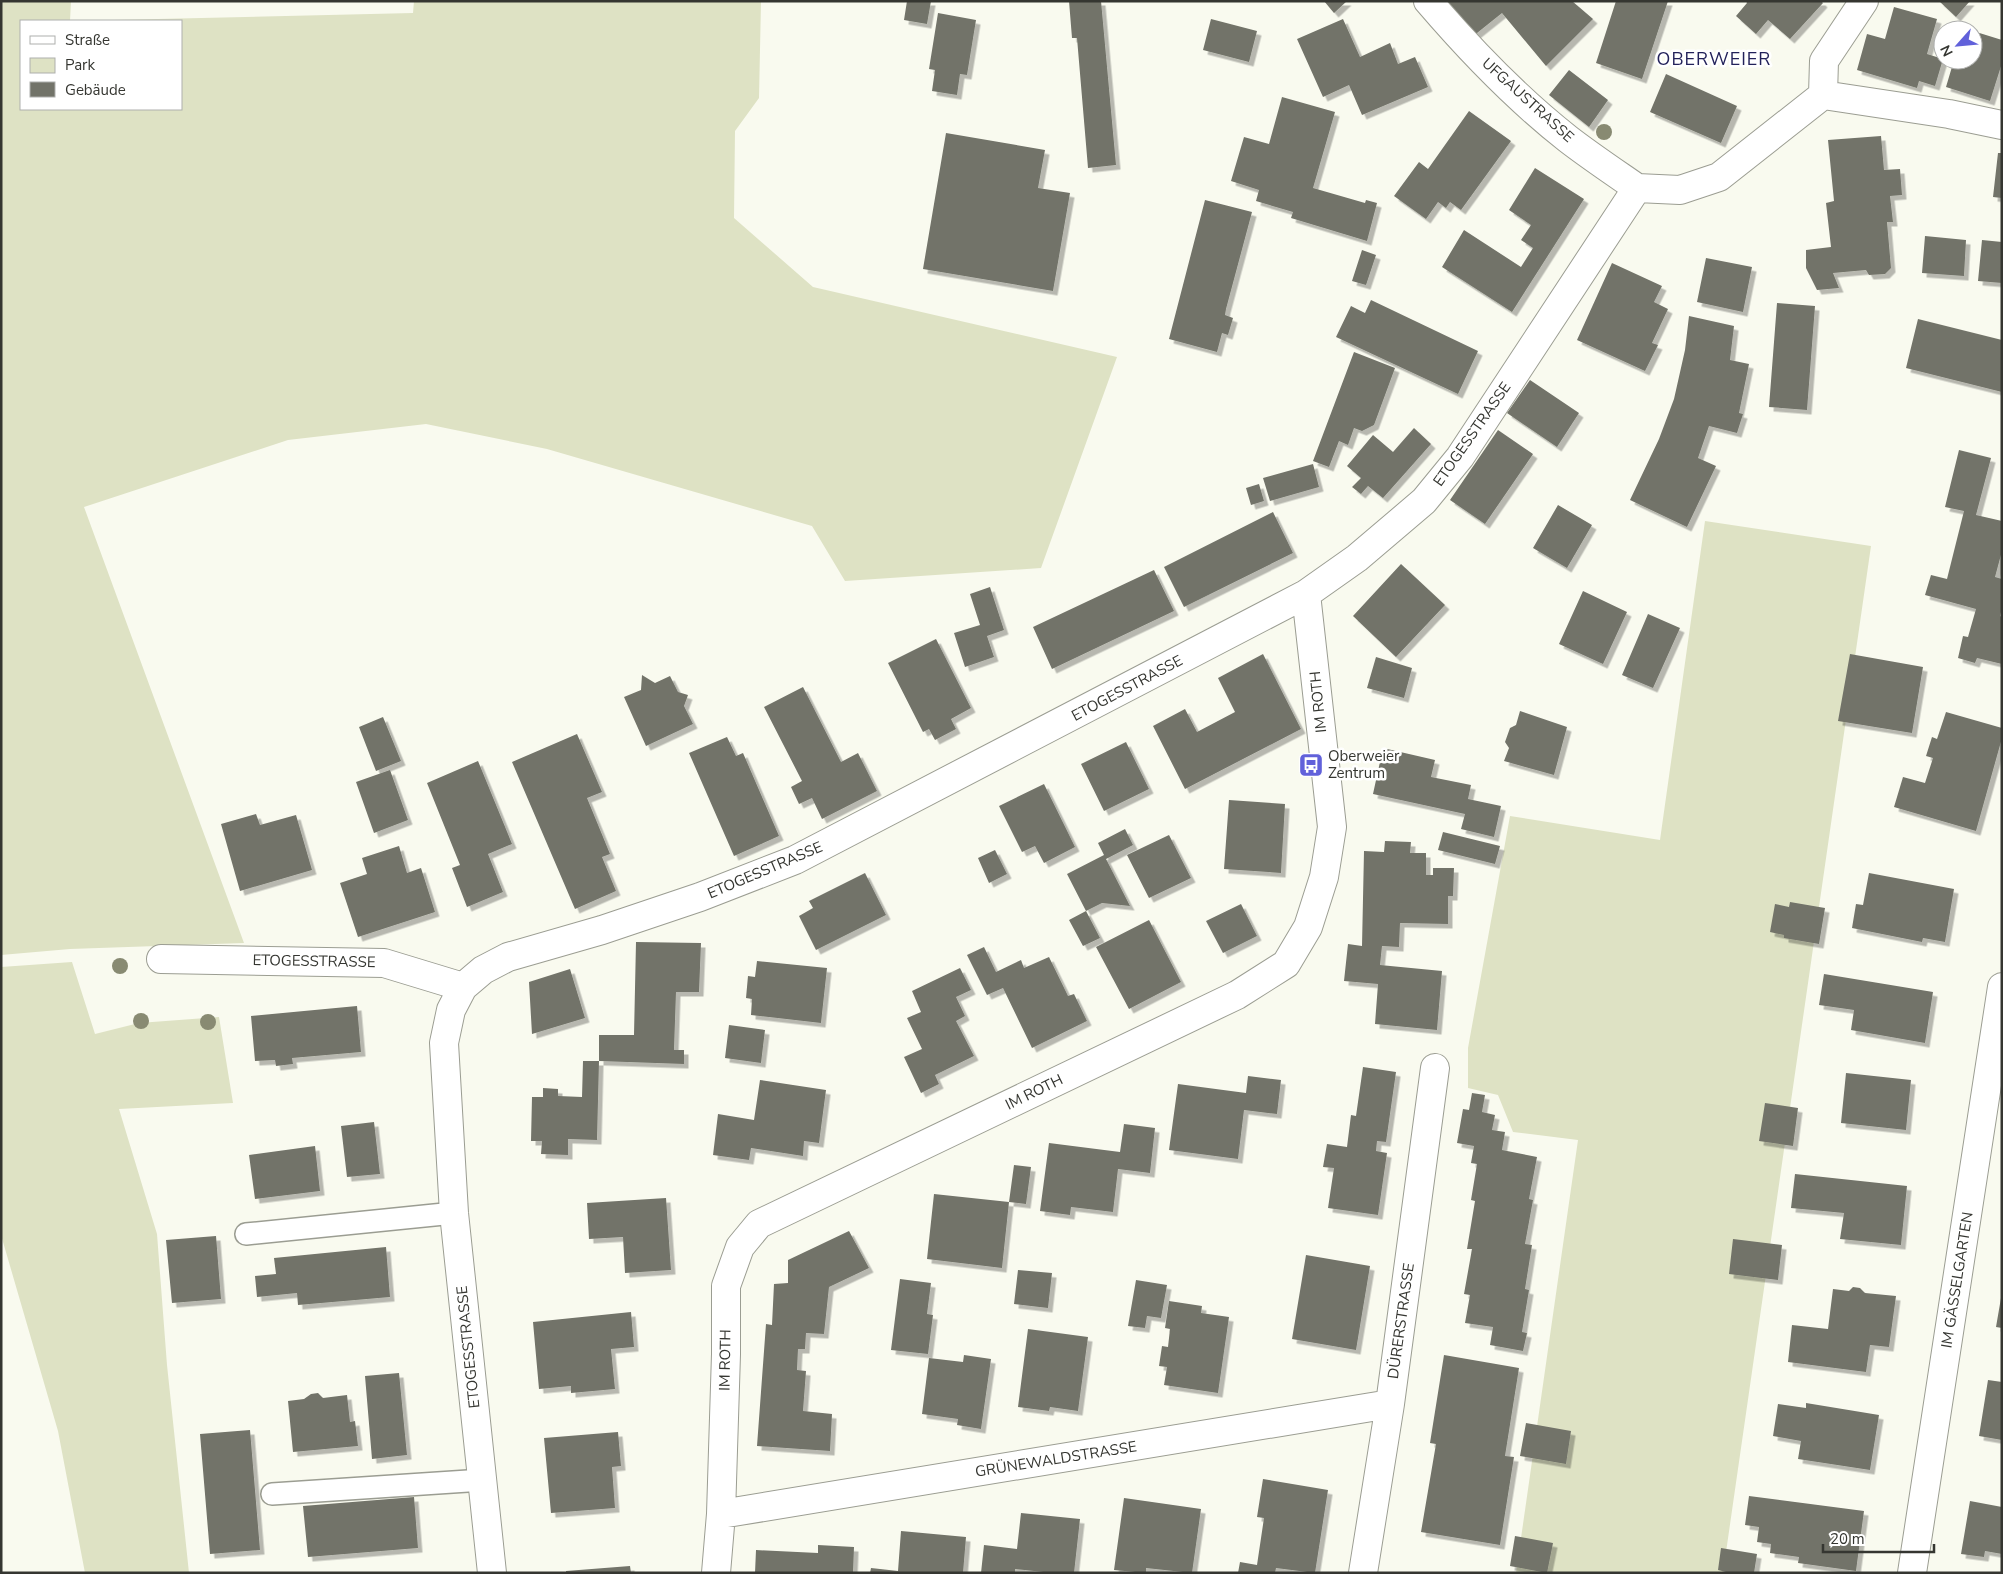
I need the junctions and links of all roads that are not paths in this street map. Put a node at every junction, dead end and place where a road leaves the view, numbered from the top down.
1 (1428, 1) edge
2 (1864, 1) edge
3 (1823, 95) junction
4 (2002, 125) edge
5 (1637, 188) junction
6 (1306, 594) junction
7 (161, 959) dead end
8 (463, 987) junction
9 (2002, 987) edge
10 (1435, 1068) dead end
11 (454, 1213) junction
12 (246, 1234) dead end
13 (1390, 1404) junction
14 (483, 1480) junction
15 (272, 1494) dead end
16 (721, 1514) junction
17 (492, 1573) edge
18 (716, 1573) edge
19 (1363, 1573) edge
20 (1912, 1573) edge

1 - 5 street, UFGAUSTRASSE
2 - 3 street
3 - 4 street
3 - 5 street
5 - 6 street, ETOGESSTRASSE
6 - 8 street, ETOGESSTRASSE
6 - 16 street, IM ROTH
7 - 8 street, ETOGESSTRASSE
8 - 11 street, ETOGESSTRASSE
9 - 20 street, IM GÄSSELGARTEN
10 - 13 street, DÜRERSTRASSE
11 - 12 lane
11 - 14 street, ETOGESSTRASSE
13 - 16 street, GRÜNEWALDSTRASSE
13 - 19 street, DÜRERSTRASSE
14 - 15 lane
14 - 17 street, ETOGESSTRASSE
16 - 18 street, IM ROTH

